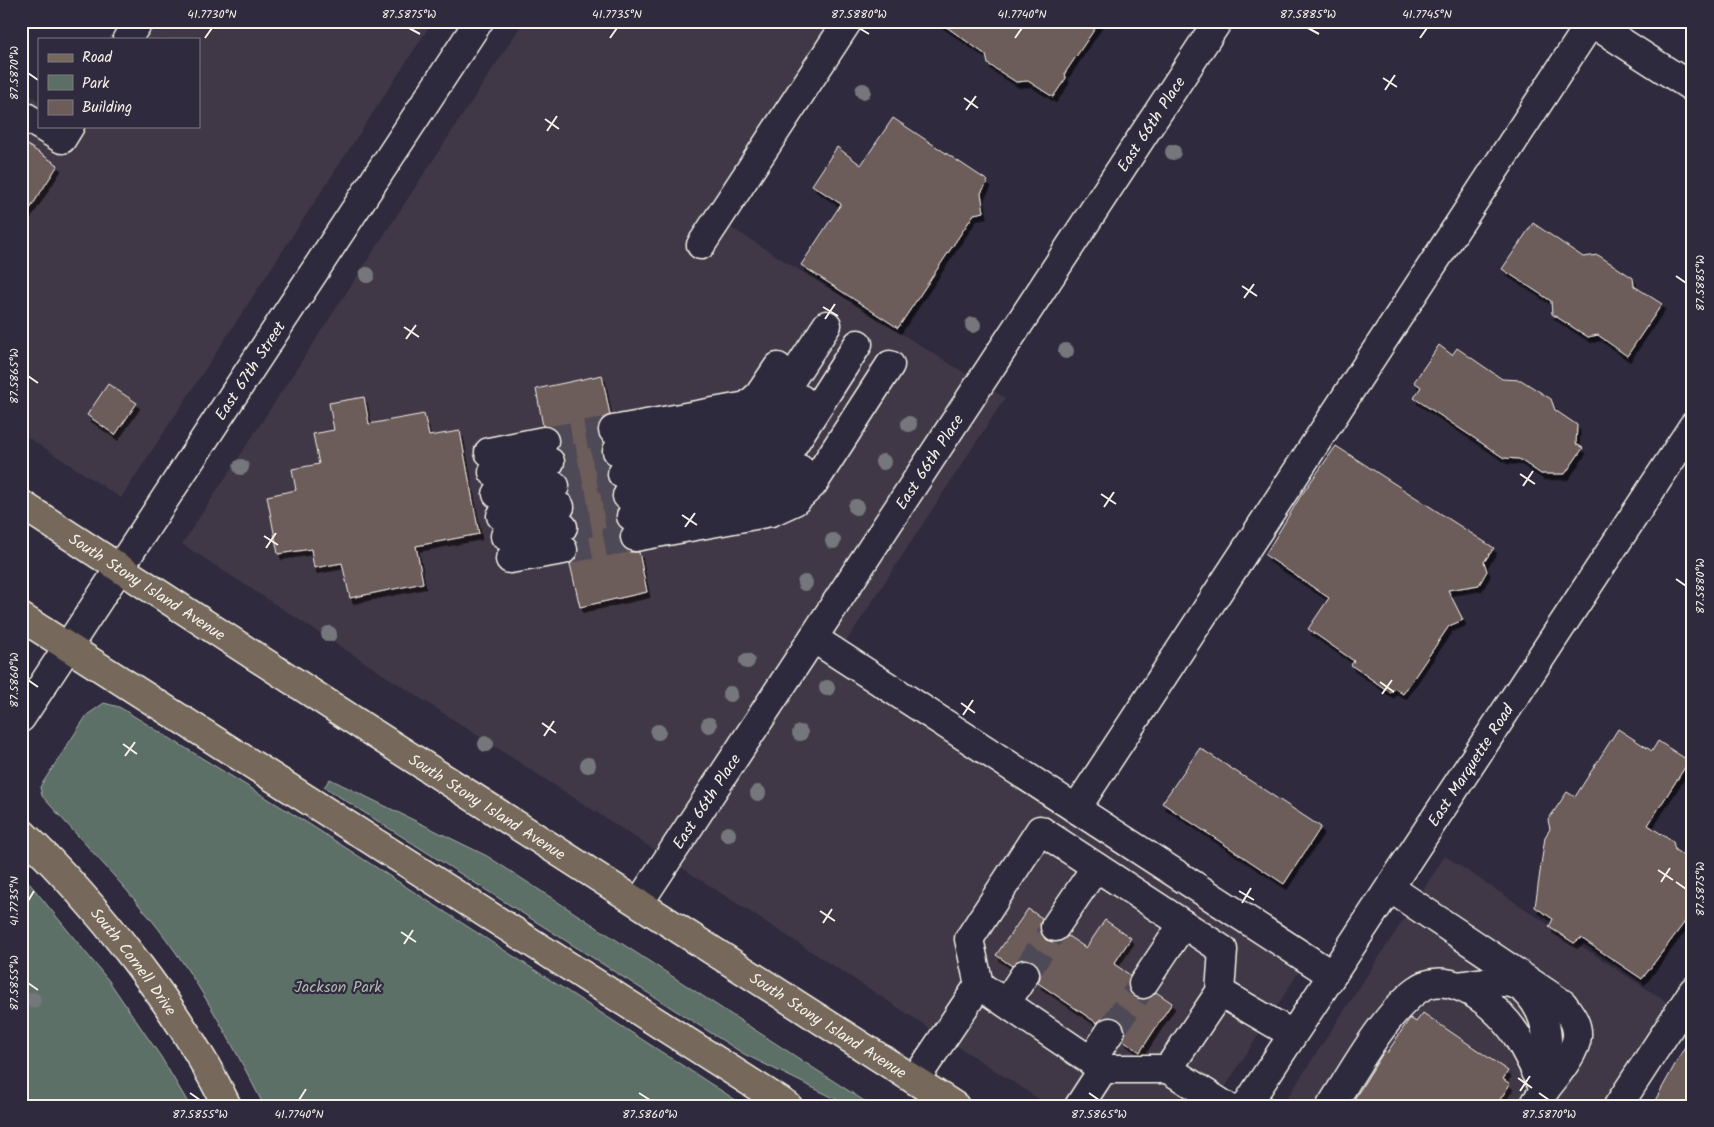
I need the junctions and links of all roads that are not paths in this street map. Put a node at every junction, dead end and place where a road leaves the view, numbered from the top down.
1 (139, 21) edge
2 (479, 21) edge
3 (848, 21) edge
4 (1218, 21) edge
5 (1591, 22) edge
6 (129, 38) edge
7 (1693, 88) edge
8 (21, 114) edge
9 (38, 125) edge
10 (43, 128) edge
11 (69, 128) edge
12 (701, 245) dead end
13 (851, 340) junction
14 (1693, 426) edge
15 (624, 484) junction
16 (556, 496) junction
17 (21, 504) edge
18 (499, 505) junction
19 (118, 568) junction
20 (21, 617) edge
21 (813, 638) junction
22 (68, 647) junction
23 (21, 718) edge
24 (1076, 809) junction
25 (21, 832) edge
26 (1096, 867) junction
27 (1390, 888) junction
28 (639, 903) junction
29 (1183, 924) junction
30 (1055, 927) tunnel mouth
31 (1025, 974) tunnel mouth
32 (1332, 975) junction
33 (1143, 984) tunnel mouth
34 (979, 985) junction
35 (1459, 986) junction
36 (1220, 992) junction
37 (1693, 992) edge
38 (1006, 1003) junction
39 (1110, 1032) tunnel mouth
40 (1292, 1034) junction
41 (1097, 1065) junction
42 (1168, 1069) junction
43 (915, 1080) junction
44 (1538, 1089) edge
45 (227, 1106) edge
46 (788, 1106) edge
47 (955, 1106) edge
48 (1079, 1106) edge
49 (1226, 1106) edge
50 (1246, 1106) edge
51 (1331, 1106) edge
52 (1618, 1106) edge

1 - 6 street
2 - 19 street, East 67th Street
3 - 12 street
4 - 21 street, East 66th Place
5 - 7 street
5 - 24 street
8 - 9 street
10 - 11 street
13 - 15 street
13 - 15 street
13 - 15 street
14 - 27 street, East Marquette Road
16 - 18 street
16 - 18 street
16 - 18 street
17 - 19 main road, South Stony Island Avenue
19 - 22 street, East 67th Street
19 - 28 main road, South Stony Island Avenue
20 - 22 main road
21 - 24 street
21 - 28 street, East 66th Place
22 - 23 street, East 67th Street
22 - 46 main road
24 - 32 street
25 - 45 main road, South Cornell Drive
26 - 29 street
26 - 30 street
26 - 34 street
27 - 32 street, East Marquette Road
27 - 44 street
28 - 43 main road, South Stony Island Avenue
29 - 33 street
29 - 36 street
31 - 38 street
32 - 40 street, East Marquette Road
34 - 38 street
34 - 43 street
35 - 44 street
35 - 44 street
35 - 51 street
36 - 40 street
36 - 42 street
37 - 52 street
38 - 41 street
39 - 41 street
40 - 50 street, East Marquette Road
41 - 42 street
41 - 48 street
42 - 49 street
43 - 47 main road, South Stony Island Avenue

